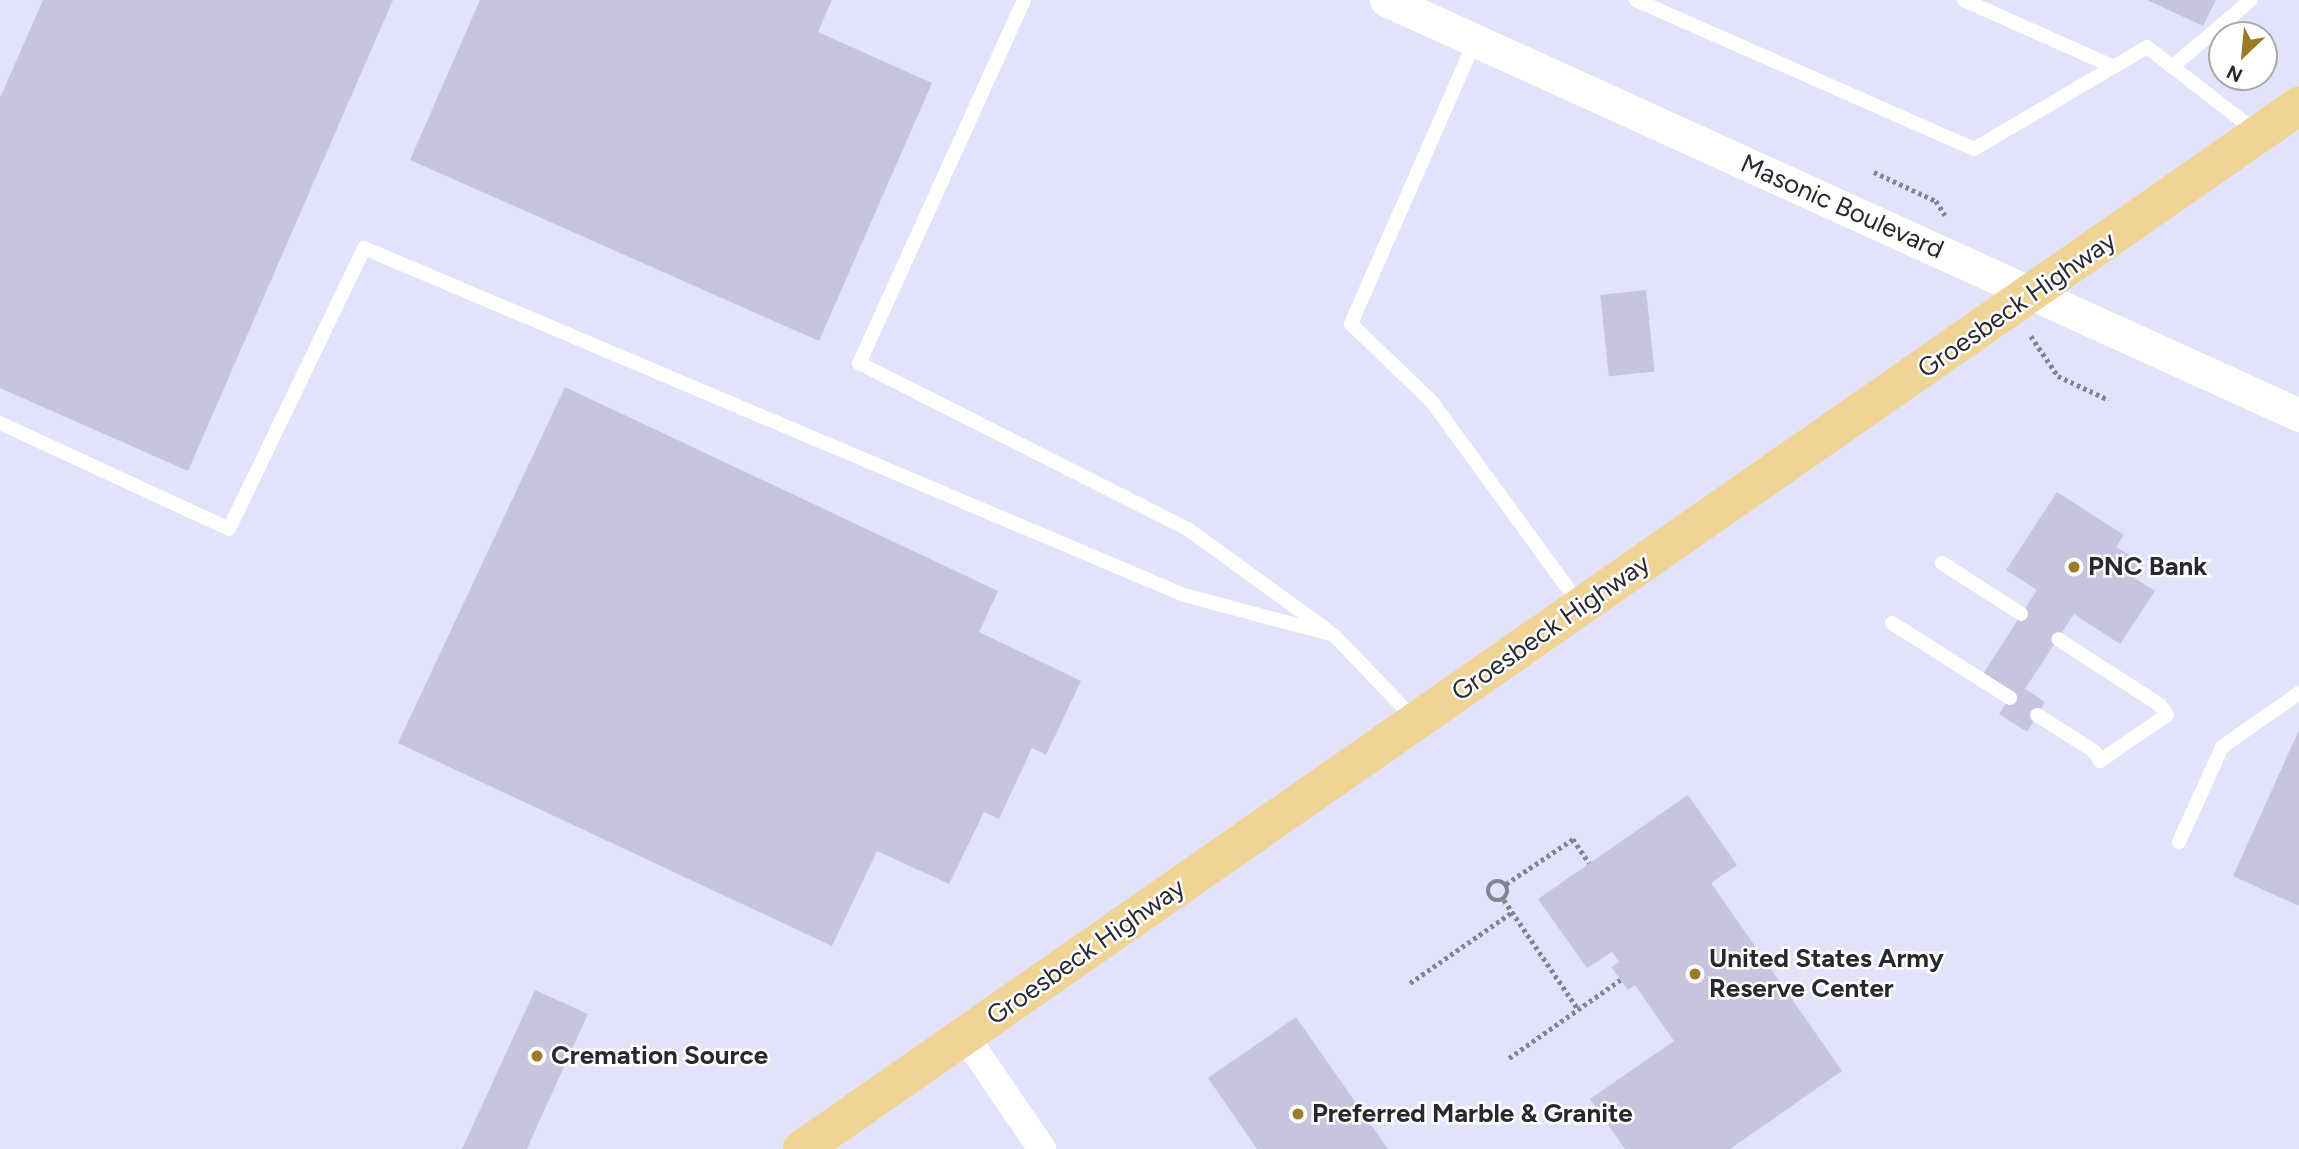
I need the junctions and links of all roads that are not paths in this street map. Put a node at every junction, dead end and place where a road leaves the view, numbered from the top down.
1 (1024, 0) edge
2 (1386, 0) edge
3 (1636, 0) edge
4 (1964, 0) edge
5 (2251, 0) edge
6 (1475, 41) junction
7 (2114, 66) junction
8 (2172, 67) junction
9 (2299, 106) edge
10 (2259, 134) junction
11 (2032, 294) junction
12 (2299, 415) edge
13 (0, 423) edge
14 (1942, 563) dead end
15 (1581, 607) junction
16 (2021, 614) dead end
17 (1892, 623) dead end
18 (1334, 635) junction
19 (2058, 639) dead end
20 (2299, 693) edge
21 (2010, 698) dead end
22 (2037, 715) dead end
23 (1417, 722) junction
24 (2179, 842) dead end
25 (965, 1035) junction
26 (802, 1149) edge
27 (1042, 1149) edge

1 - 18 lane
2 - 6 street, Masonic Boulevard
3 - 7 lane
4 - 7 lane
5 - 8 lane
6 - 11 street, Masonic Boulevard
6 - 15 lane
7 - 8 lane
8 - 10 lane
9 - 10 main road, Groesbeck Highway
10 - 11 main road, Groesbeck Highway
11 - 12 street, Masonic Boulevard
11 - 15 main road, Groesbeck Highway
13 - 18 lane
14 - 16 lane
15 - 23 main road, Groesbeck Highway
17 - 21 lane
18 - 23 lane
19 - 22 lane
20 - 24 lane
23 - 25 main road, Groesbeck Highway
25 - 26 main road, Groesbeck Highway
25 - 27 street

